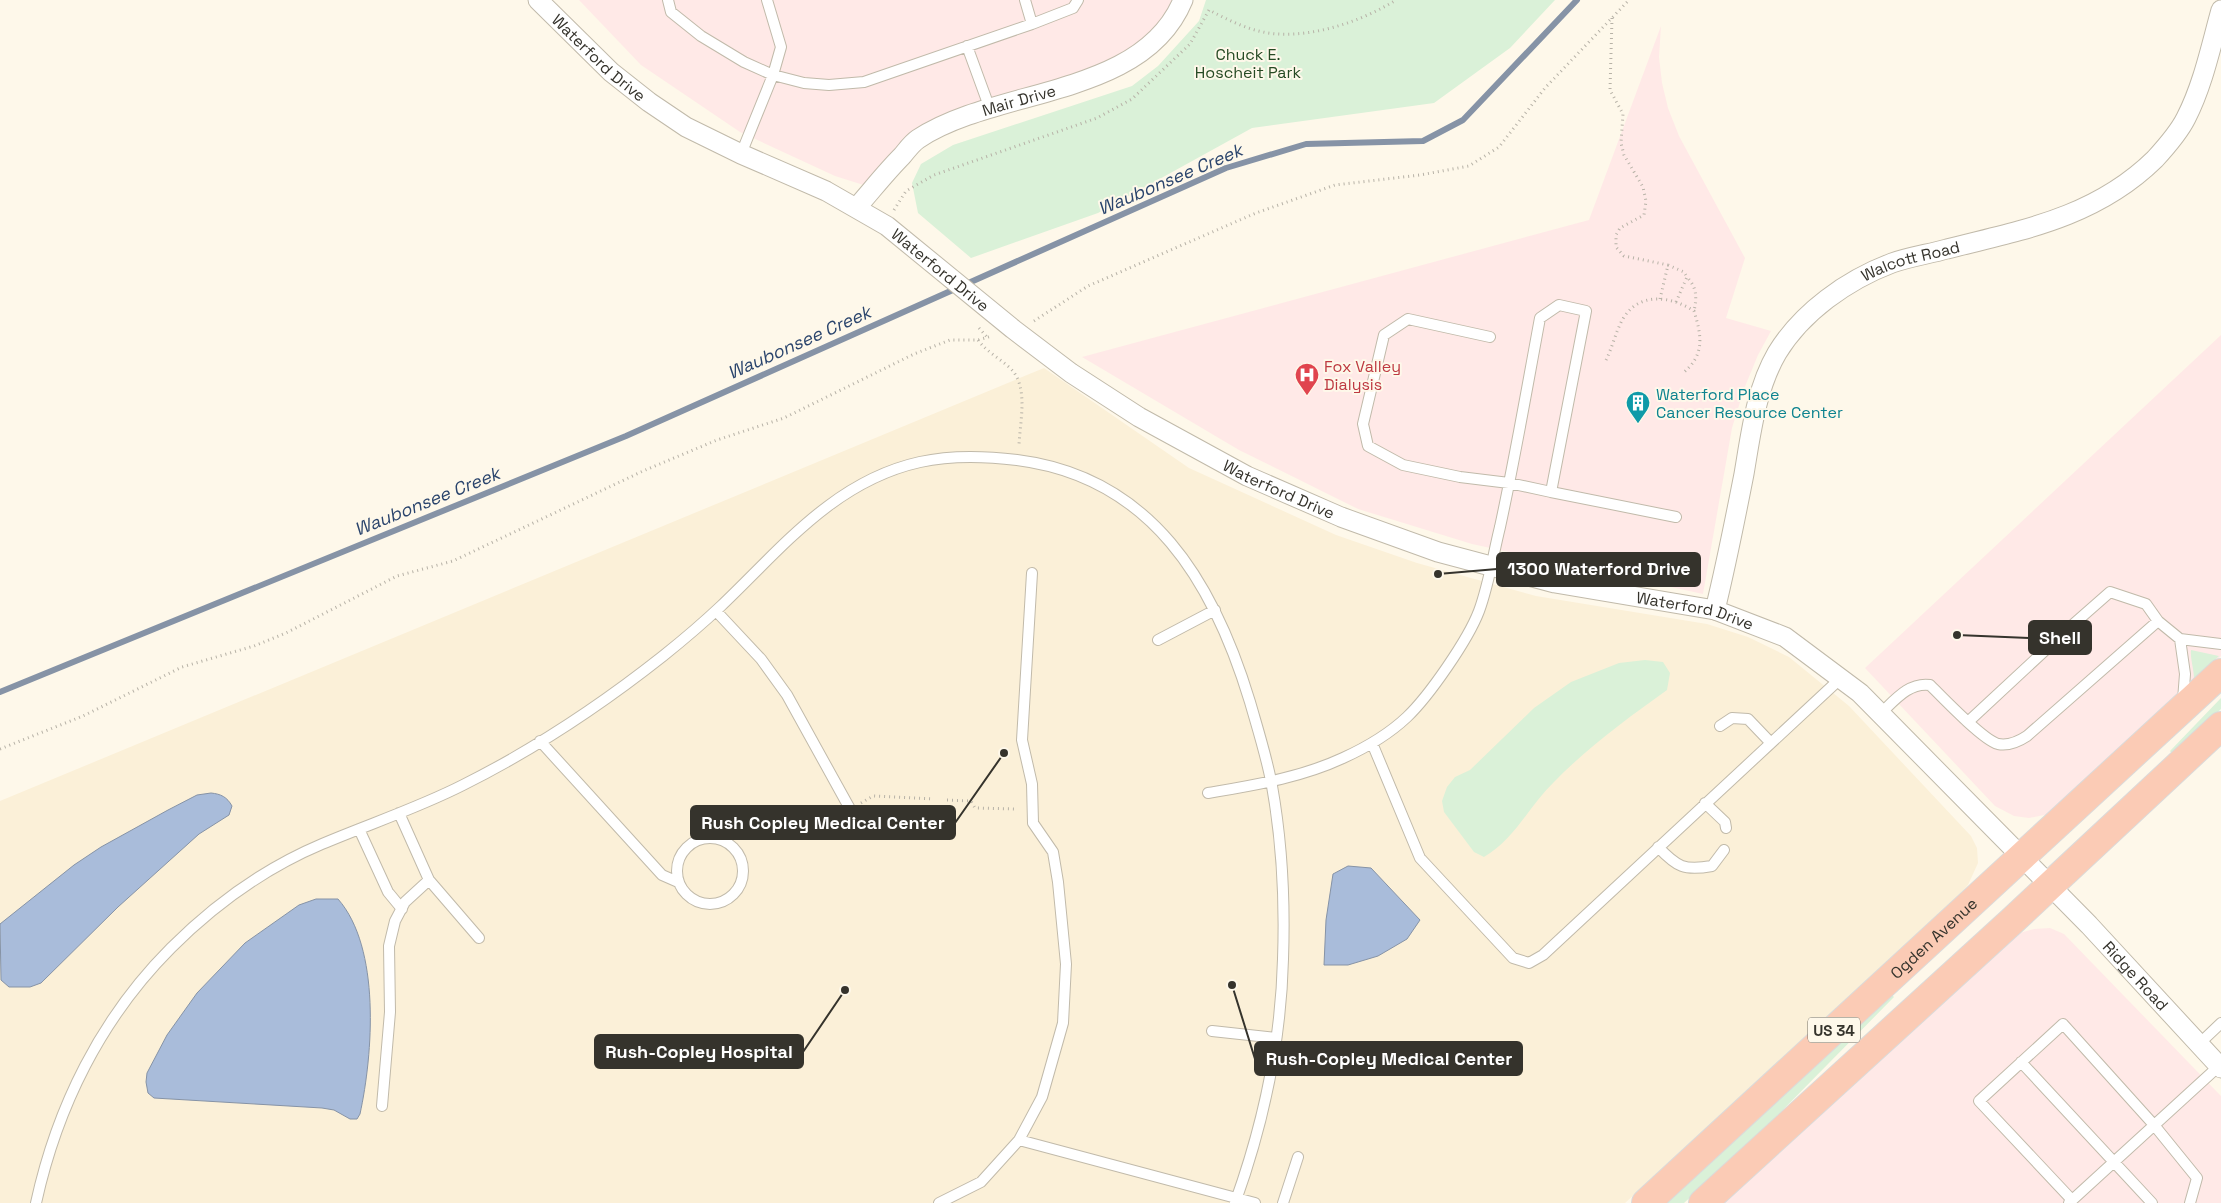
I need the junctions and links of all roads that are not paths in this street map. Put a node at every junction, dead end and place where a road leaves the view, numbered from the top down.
1 (538, 0) edge
2 (668, 0) edge
3 (767, 0) edge
4 (1025, 0) edge
5 (1078, 0) edge
6 (1183, 0) edge
7 (2221, 10) edge
8 (1032, 24) junction
9 (968, 46) junction
10 (772, 75) junction
11 (990, 109) junction
12 (741, 154) junction
13 (857, 207) junction
14 (1490, 337) dead end
15 (1509, 483) junction
16 (1551, 492) junction
17 (1676, 517) dead end
18 (1492, 568) junction
19 (1032, 573) dead end
20 (1215, 610) junction
21 (1715, 610) junction
22 (716, 611) junction
23 (2158, 621) junction
24 (2069, 628) dead end
25 (2180, 639) junction
26 (1158, 640) dead end
27 (2052, 643) dead end
28 (2221, 644) edge
29 (2221, 673) edge
30 (1841, 678) junction
31 (2182, 709) junction
32 (1880, 714) junction
33 (1969, 721) junction
34 (1720, 726) dead end
35 (2221, 726) edge
36 (540, 741) junction
37 (1770, 742) junction
38 (1372, 743) junction
39 (1272, 782) junction
40 (1208, 793) dead end
41 (1705, 803) junction
42 (399, 813) junction
43 (860, 827) dead end
44 (1726, 828) dead end
45 (359, 829) junction
46 (1658, 847) junction
47 (1724, 850) dead end
48 (2022, 857) junction
49 (429, 880) junction
50 (678, 882) junction
51 (2050, 886) junction
52 (402, 908) junction
53 (479, 938) dead end
54 (2221, 1023) edge
55 (1212, 1031) dead end
56 (1276, 1038) junction
57 (2199, 1044) junction
58 (2021, 1062) junction
59 (2220, 1067) edge
60 (382, 1106) dead end
61 (2154, 1125) junction
62 (1019, 1140) junction
63 (1298, 1157) dead end
64 (2114, 1162) junction
65 (1236, 1200) edge
66 (2071, 1202) edge
67 (36, 1203) edge
68 (939, 1203) edge
69 (1255, 1203) edge
70 (1283, 1203) edge
71 (1646, 1203) edge
72 (1703, 1203) edge
73 (2152, 1203) edge
74 (2190, 1203) edge

1 - 12 street, Waterford Drive
2 - 10 lane
3 - 10 lane
4 - 8 lane
5 - 8 lane
6 - 11 street, Mair Drive
7 - 21 street, Walcott Road
8 - 9 lane
9 - 10 lane
9 - 11 lane
10 - 12 lane
11 - 13 street, Mair Drive
12 - 13 street, Waterford Drive
13 - 18 street, Waterford Drive
14 - 15 lane
15 - 16 lane
15 - 16 lane
15 - 18 lane
16 - 17 lane
18 - 21 street, Waterford Drive
18 - 38 lane
19 - 62 lane
20 - 22 lane
20 - 26 lane
20 - 39 lane
21 - 30 street, Waterford Drive
22 - 36 lane
22 - 43 lane
23 - 24 lane
23 - 25 lane
23 - 33 lane
25 - 28 lane
25 - 31 lane
27 - 33 lane
29 - 31 main road, Ogden Avenue / US 34
30 - 32 street, Waterford Drive
30 - 37 lane
31 - 48 main road, Ogden Avenue / US 34
32 - 33 lane
32 - 48 street, Waterford Drive
34 - 37 lane
35 - 51 main road, US 34
36 - 42 lane
36 - 50 lane
37 - 41 lane
38 - 39 lane
38 - 46 lane
39 - 40 lane
39 - 56 lane
41 - 44 lane
41 - 46 lane
42 - 45 lane
42 - 49 lane
45 - 52 lane
45 - 67 lane
46 - 47 lane
48 - 51 street, Waterford Drive
48 - 71 main road, Ogden Avenue / US 34
49 - 52 lane
49 - 53 lane
50 - 50 lane
51 - 57 street, Ridge Road
51 - 72 main road, US 34
52 - 60 lane
54 - 57 lane
55 - 56 lane
56 - 65 lane
57 - 59 street, Ridge Road
58 - 61 lane
58 - 64 lane
58 - 66 lane
59 - 61 lane
61 - 64 lane
61 - 74 lane
62 - 65 lane
62 - 68 lane
63 - 70 lane
64 - 66 lane
64 - 73 lane
65 - 69 lane

